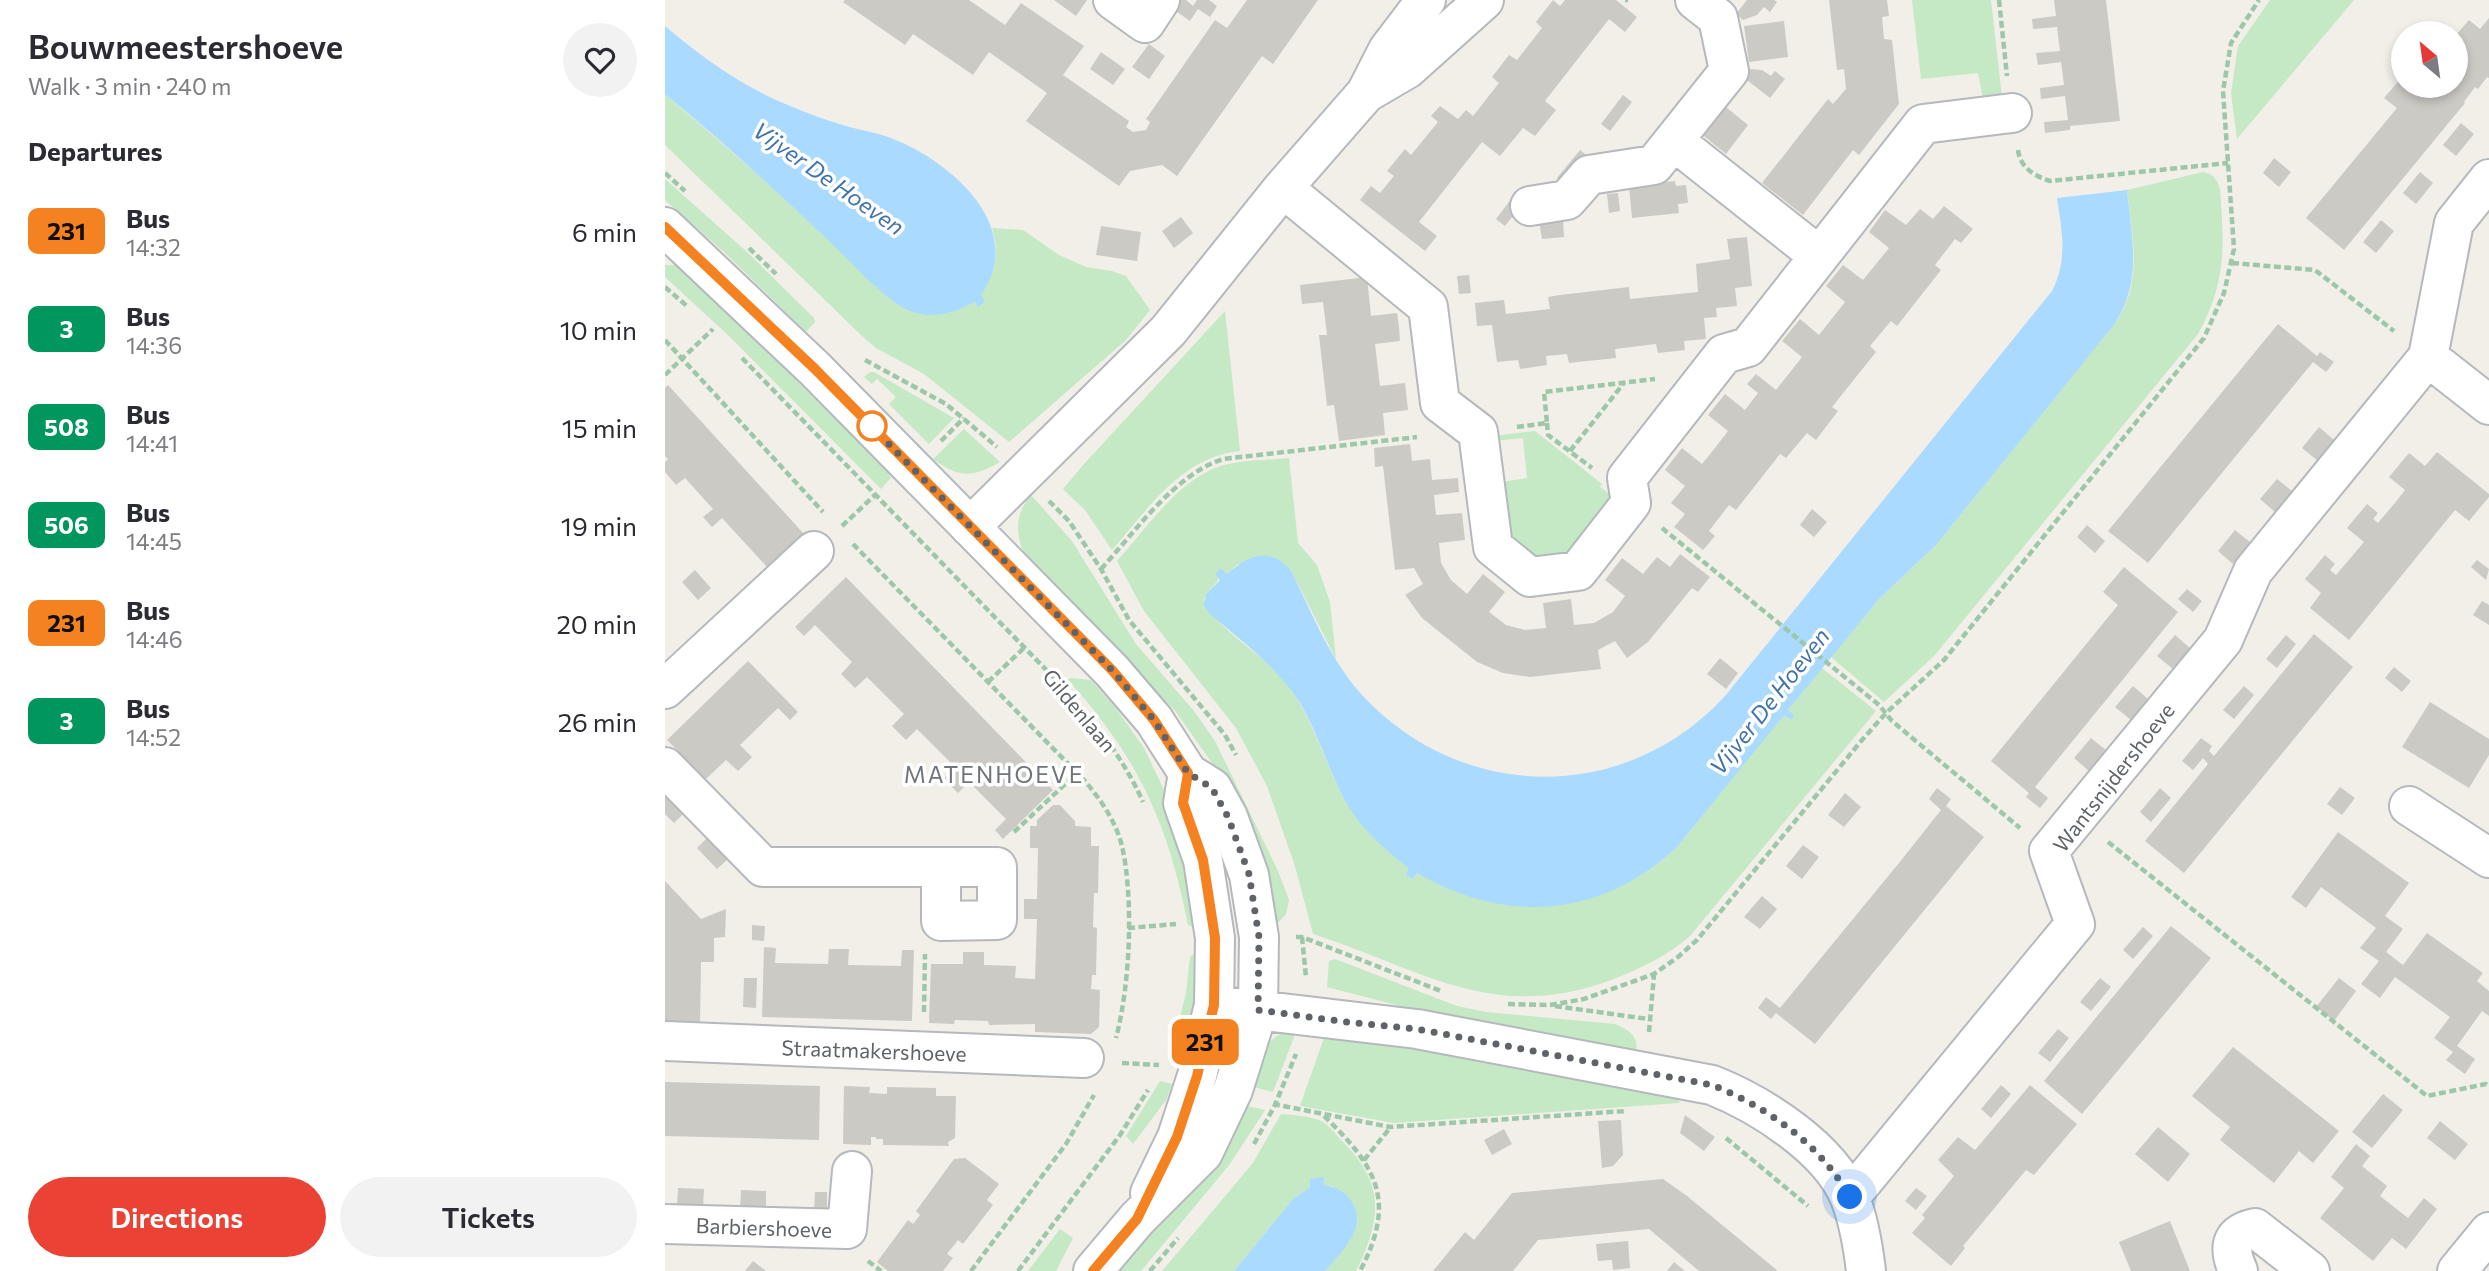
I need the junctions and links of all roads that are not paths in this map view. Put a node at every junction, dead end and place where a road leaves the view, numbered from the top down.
1 (1113, 0) edge
2 (1160, 0) edge
3 (1426, 0) edge
4 (1483, 0) edge
5 (1695, 0) edge
6 (1366, 93) junction
7 (2012, 113) road end
8 (1674, 141) junction
9 (2489, 179) edge
10 (1283, 188) junction
11 (1530, 206) dead end
12 (665, 227) edge
13 (1819, 256) junction
14 (2428, 357) junction
15 (2489, 405) edge
16 (970, 527) junction
17 (831, 536) road end
18 (665, 690) edge
19 (665, 767) edge
20 (1188, 773) junction
21 (2409, 806) dead end
22 (2489, 858) edge
23 (959, 867) road end
24 (1214, 1005) junction
25 (1258, 1010) junction
26 (665, 1041) edge
27 (1098, 1063) road end
28 (852, 1171) dead end
29 (1850, 1197) junction
30 (1137, 1219) junction
31 (665, 1224) edge
32 (2489, 1232) edge
33 (1093, 1271) edge
34 (1865, 1271) edge
35 (2238, 1271) edge
36 (2310, 1271) edge
37 (2457, 1271) edge

1 - 2 street
3 - 6 street
4 - 6 street
5 - 8 street
6 - 10 street
7 - 13 street
8 - 11 street
8 - 13 street
9 - 14 street
10 - 13 street
10 - 16 street
12 - 16 street
14 - 15 street
14 - 29 street, Wantsnijdershoeve
16 - 20 street
17 - 18 street
19 - 23 street
20 - 24 street
20 - 25 street
21 - 22 street
24 - 25 street
24 - 30 street
25 - 29 street
25 - 30 street
26 - 27 street, Straatmakershoeve
28 - 31 street, Barbiershoeve
29 - 34 street
30 - 33 street
32 - 37 street
35 - 36 street

